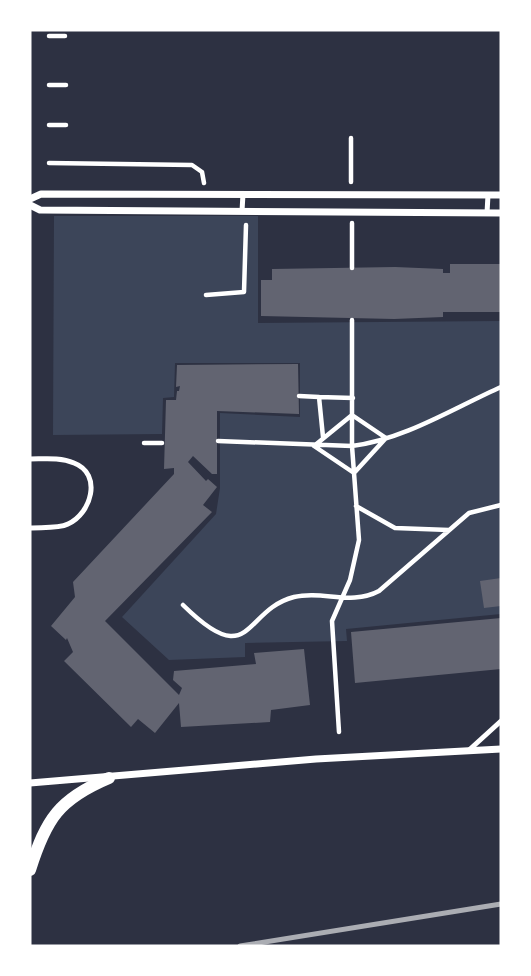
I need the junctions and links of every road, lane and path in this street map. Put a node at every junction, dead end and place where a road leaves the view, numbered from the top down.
1 (49, 36) dead end
2 (65, 36) dead end
3 (49, 85) dead end
4 (66, 85) dead end
5 (49, 125) dead end
6 (66, 125) dead end
7 (351, 138) dead end
8 (49, 163) dead end
9 (204, 184) dead end
10 (351, 187) dead end
11 (243, 194) junction
12 (488, 195) junction
13 (501, 195) edge
14 (30, 199) edge
15 (30, 205) edge
16 (242, 211) junction
17 (487, 213) junction
18 (501, 213) edge
19 (259, 223) dead end
20 (339, 223) dead end
21 (352, 268) dead end
22 (206, 295) dead end
23 (352, 320) dead end
24 (501, 387) edge
25 (299, 396) dead end
26 (319, 397) junction
27 (352, 398) junction
28 (352, 415) junction
29 (323, 437) junction
30 (386, 438) junction
31 (218, 441) dead end
32 (144, 443) dead end
33 (162, 443) dead end
34 (314, 446) junction
35 (352, 446) junction
36 (30, 459) edge
37 (354, 473) junction
38 (501, 505) edge
39 (356, 506) junction
40 (30, 528) edge
41 (450, 530) junction
42 (339, 599) junction
43 (183, 605) dead end
44 (501, 721) edge
45 (339, 732) dead end
46 (501, 749) edge
47 (468, 751) junction
48 (108, 778) junction
49 (30, 783) edge
50 (30, 870) edge

1 - 2 path
3 - 4 path
5 - 6 path
7 - 10 path
8 - 9 path
11 - 12 street
11 - 14 street
11 - 16 lane
12 - 13 street
12 - 17 lane
15 - 16 street
16 - 17 street
17 - 18 street
19 - 22 path
20 - 21 path
23 - 27 path
24 - 30 path
25 - 26 path
26 - 27 path
26 - 29 path
27 - 28 path
28 - 29 path
28 - 30 path
28 - 35 path
29 - 34 path
30 - 35 path
30 - 37 path
31 - 34 path
32 - 33 path
34 - 35 path
34 - 37 path
35 - 37 path
36 - 40 lane
37 - 39 path
38 - 41 path
39 - 41 path
39 - 42 path
41 - 42 path
42 - 43 path
42 - 45 path
44 - 47 lane
46 - 47 street
47 - 48 street
48 - 49 street
48 - 50 street

